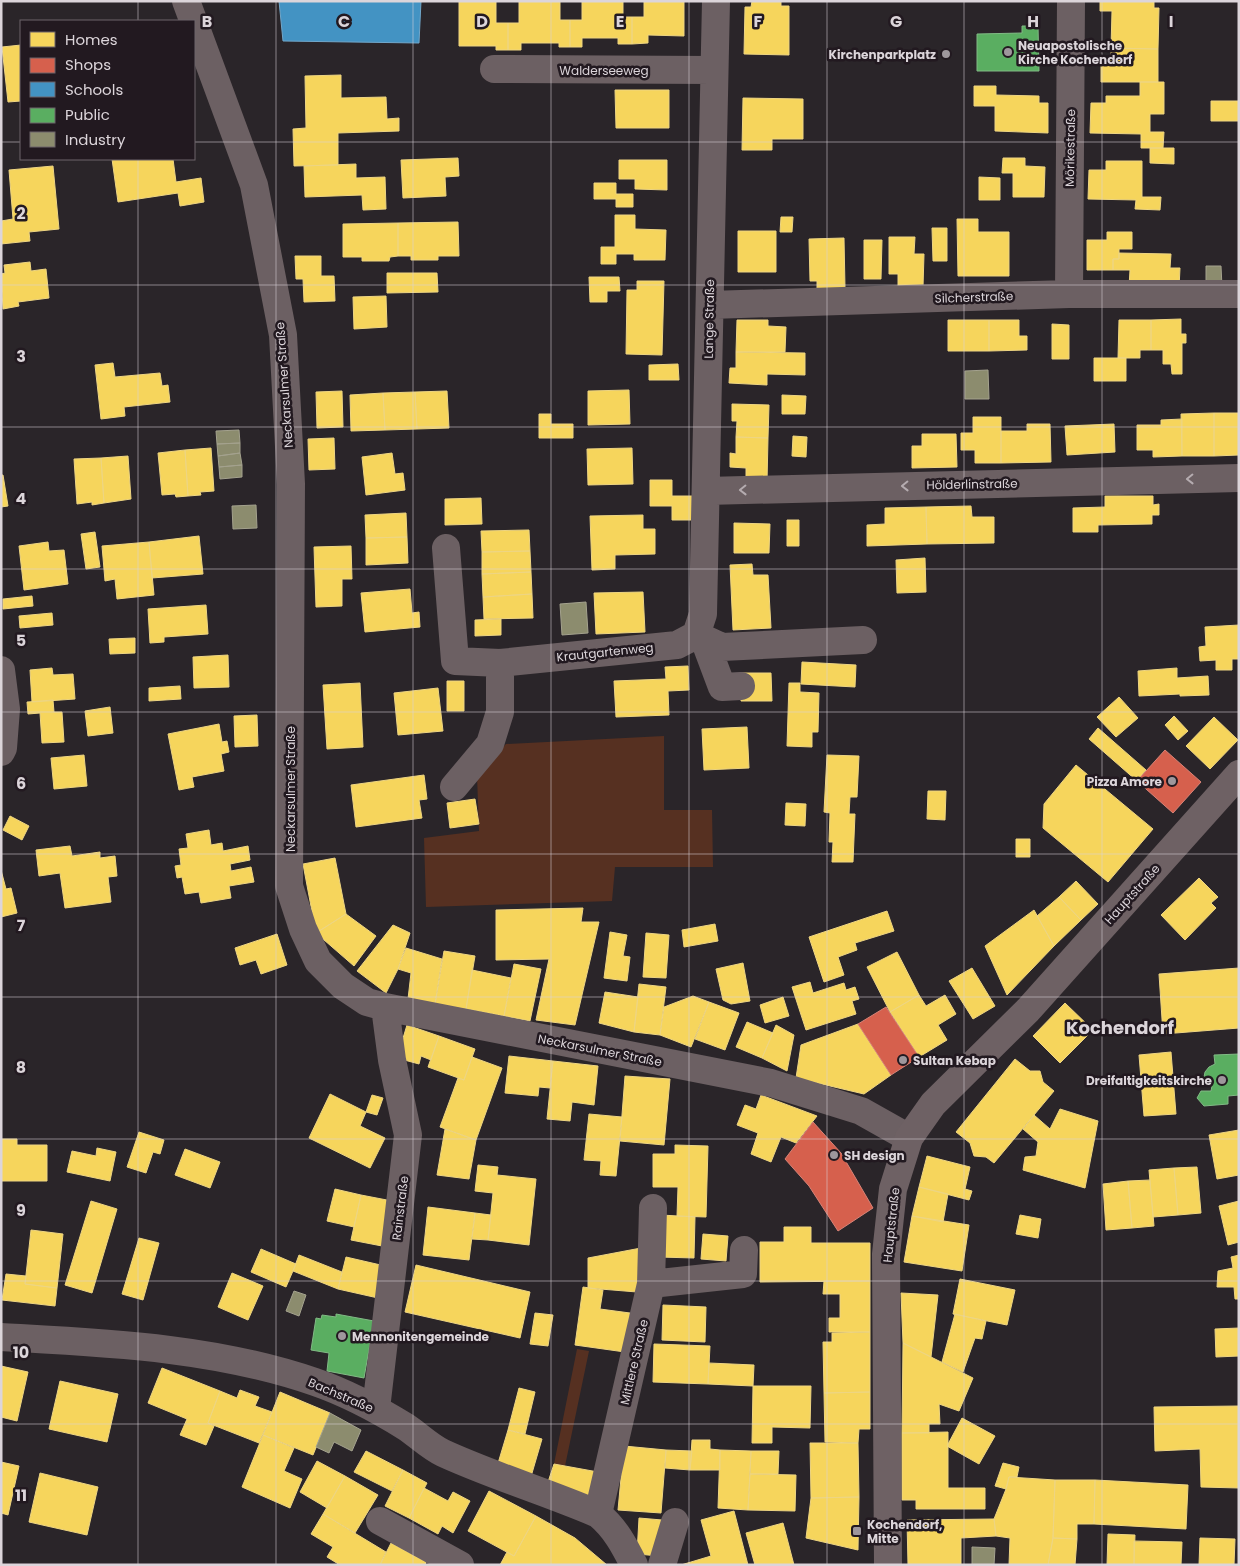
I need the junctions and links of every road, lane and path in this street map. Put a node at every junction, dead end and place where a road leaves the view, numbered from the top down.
1 (186, 1) edge
2 (716, 1) edge
3 (1071, 1) edge
4 (193, 20) edge
5 (195, 25) edge
6 (494, 69) dead end
7 (713, 70) junction
8 (1069, 294) junction
9 (1239, 294) edge
10 (710, 305) junction
11 (1239, 478) edge
12 (706, 491) junction
13 (446, 548) dead end
14 (700, 637) junction
15 (863, 640) dead end
16 (500, 663) junction
17 (1, 670) edge
18 (741, 686) dead end
19 (1, 752) edge
20 (1239, 774) edge
21 (454, 787) dead end
22 (385, 1008) junction
23 (909, 1138) junction
24 (653, 1208) dead end
25 (744, 1250) dead end
26 (651, 1284) junction
27 (1, 1337) edge
28 (376, 1409) junction
29 (598, 1514) junction
30 (380, 1521) dead end
31 (675, 1522) dead end
32 (460, 1565) edge
33 (634, 1565) edge
34 (662, 1565) edge
35 (888, 1565) edge

1 - 4 street, Neckarsulmer Straße
2 - 7 street, Lange Straße
3 - 8 street, Mörikestraße
5 - 22 street, Neckarsulmer Straße
6 - 7 street, Walderseeweg
7 - 10 street, Lange Straße
8 - 9 street, Silcherstraße
8 - 10 street, Silcherstraße
10 - 12 street, Lange Straße
11 -> 12 street, Hölderlinstraße
12 - 14 street, Lange Straße
13 - 16 street, Krautgartenweg
14 - 15 street
14 - 16 street, Krautgartenweg
14 - 18 street
16 - 21 street
17 - 19 street
20 - 23 main road, Hauptstraße
22 - 23 street, Neckarsulmer Straße
22 - 28 street, Rainstraße
23 - 35 main road, Hauptstraße
24 - 26 street, Mittlere Straße
25 - 26 street
26 - 29 street, Mittlere Straße
27 - 28 street, Bachstraße
28 - 29 street, Bachstraße
29 - 33 street, Bachstraße
30 - 32 street
31 - 34 street

